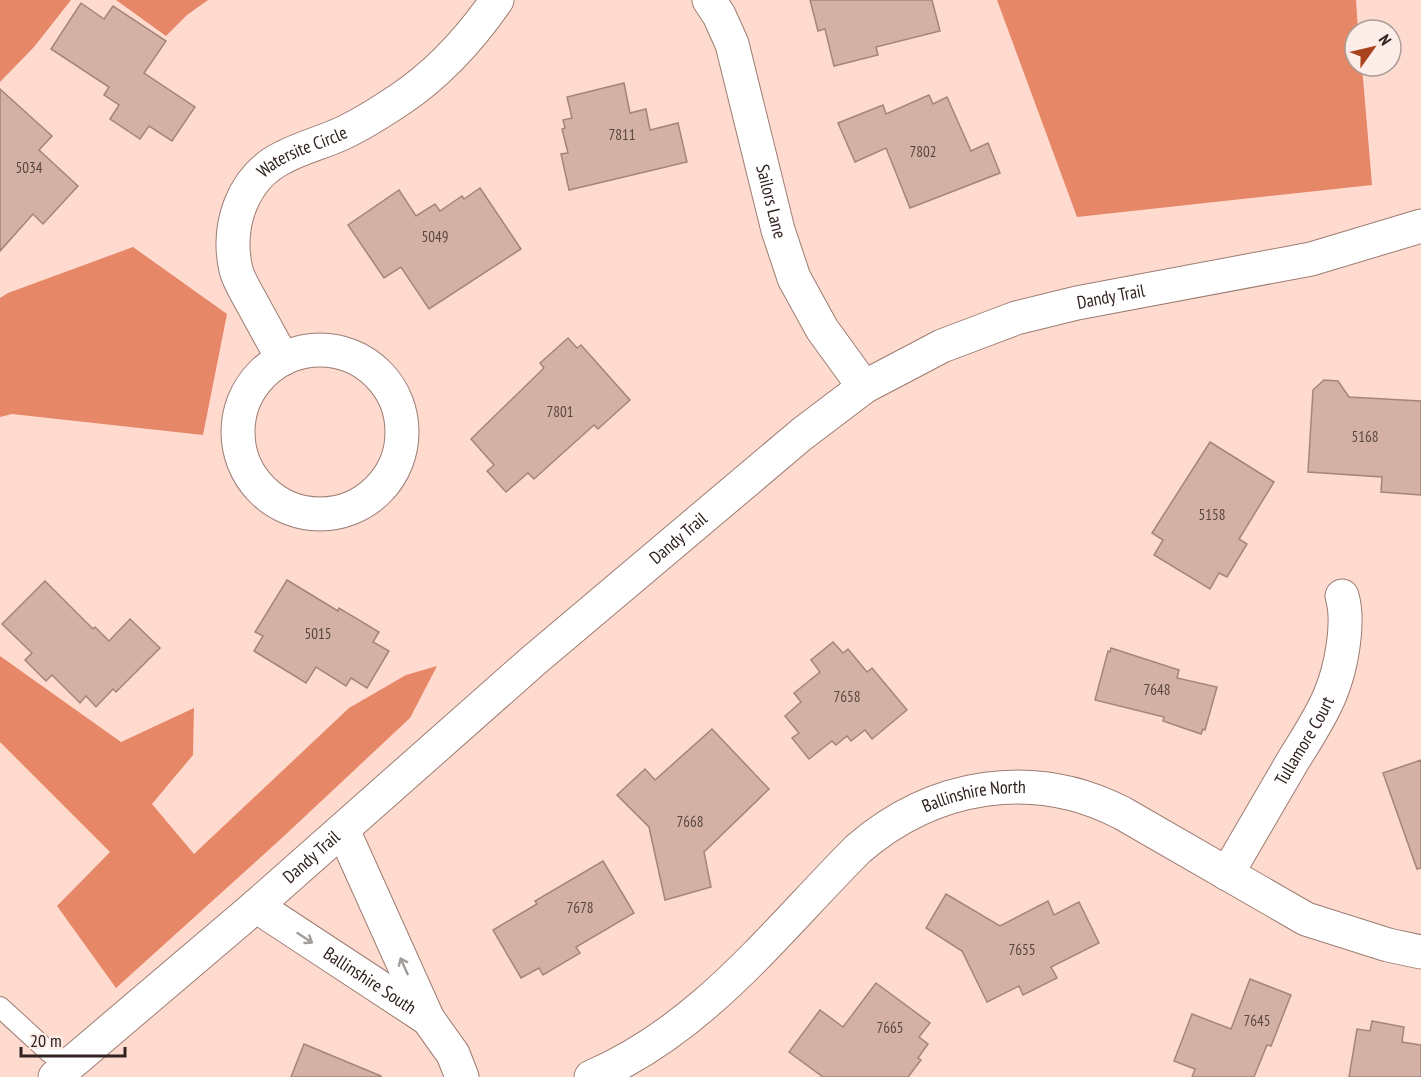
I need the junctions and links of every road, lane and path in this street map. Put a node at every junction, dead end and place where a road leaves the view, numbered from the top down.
1 (498, 0) edge
2 (709, 0) edge
3 (1421, 226) edge
4 (283, 359) junction
5 (864, 387) junction
6 (1342, 596) dead end
7 (343, 830) junction
8 (1227, 874) junction
9 (256, 906) junction
10 (1421, 952) edge
11 (0, 1007) edge
12 (428, 1019) junction
13 (61, 1072) edge
14 (462, 1077) edge
15 (591, 1077) edge

1 - 4 street, Watersite Circle
2 - 5 street, Sailors Lane
3 - 5 street, Dandy Trail
4 - 4 street
5 - 7 street, Dandy Trail
6 - 8 street, Tullamore Court
7 - 9 street, Dandy Trail
12 -> 7 street
8 - 10 street, Ballinshire North
8 - 15 street, Ballinshire North
9 -> 12 street, Ballinshire South
9 - 13 street, Dandy Trail
11 - 13 lane
12 - 14 street, Ballinshire South

